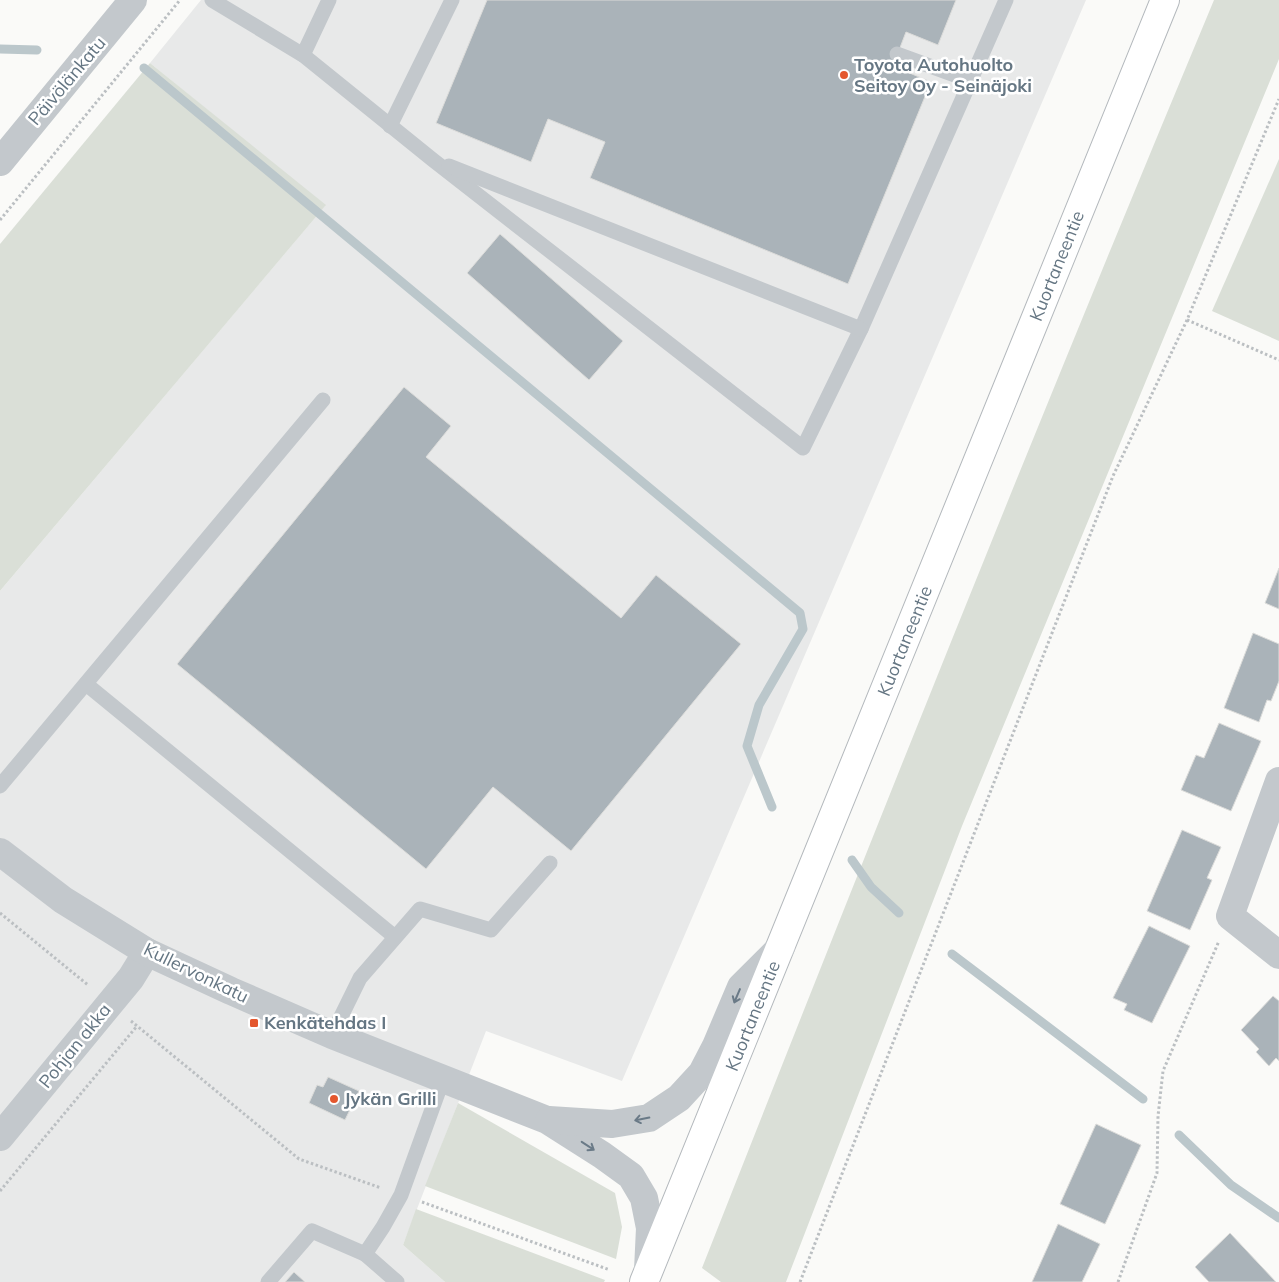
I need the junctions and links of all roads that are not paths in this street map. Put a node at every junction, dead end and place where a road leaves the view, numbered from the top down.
1 (134, 0) edge
2 (212, 0) edge
3 (329, 0) edge
4 (452, 0) edge
5 (1006, 0) edge
6 (1166, 0) edge
7 (897, 54) dead end
8 (303, 55) junction
9 (971, 80) junction
10 (390, 126) junction
11 (433, 160) junction
12 (0, 162) edge
13 (861, 330) junction
14 (323, 400) dead end
15 (86, 684) junction
16 (1279, 781) edge
17 (0, 786) edge
18 (0, 852) edge
19 (550, 863) dead end
20 (395, 937) junction
21 (781, 947) junction
22 (147, 952) junction
23 (1279, 955) edge
24 (332, 1035) junction
25 (443, 1079) junction
26 (547, 1120) junction
27 (0, 1137) edge
28 (365, 1254) junction
29 (646, 1277) edge
30 (268, 1282) edge
31 (398, 1282) edge

1 - 12 street, Päivölänkatu
2 - 8 lane
3 - 8 lane
4 - 10 lane
5 - 9 lane
6 - 21 highway, Kuortaneentie
7 - 9 lane
8 - 10 lane
9 - 13 lane
10 - 11 lane
11 - 13 lane
11 - 13 lane
14 - 15 lane
15 - 17 lane
15 - 20 lane
16 - 23 street
18 - 22 street, Kullervonkatu
19 - 20 lane
20 - 24 lane
21 -> 26 street, Kullervonkatu
21 - 29 highway, Kuortaneentie
22 - 24 street, Kullervonkatu
22 - 27 street, Pohjan akka
24 - 25 street, Kullervonkatu
25 - 26 street, Kullervonkatu
25 - 28 lane
26 -> 29 street, Kullervonkatu
28 - 30 lane
28 - 31 lane

